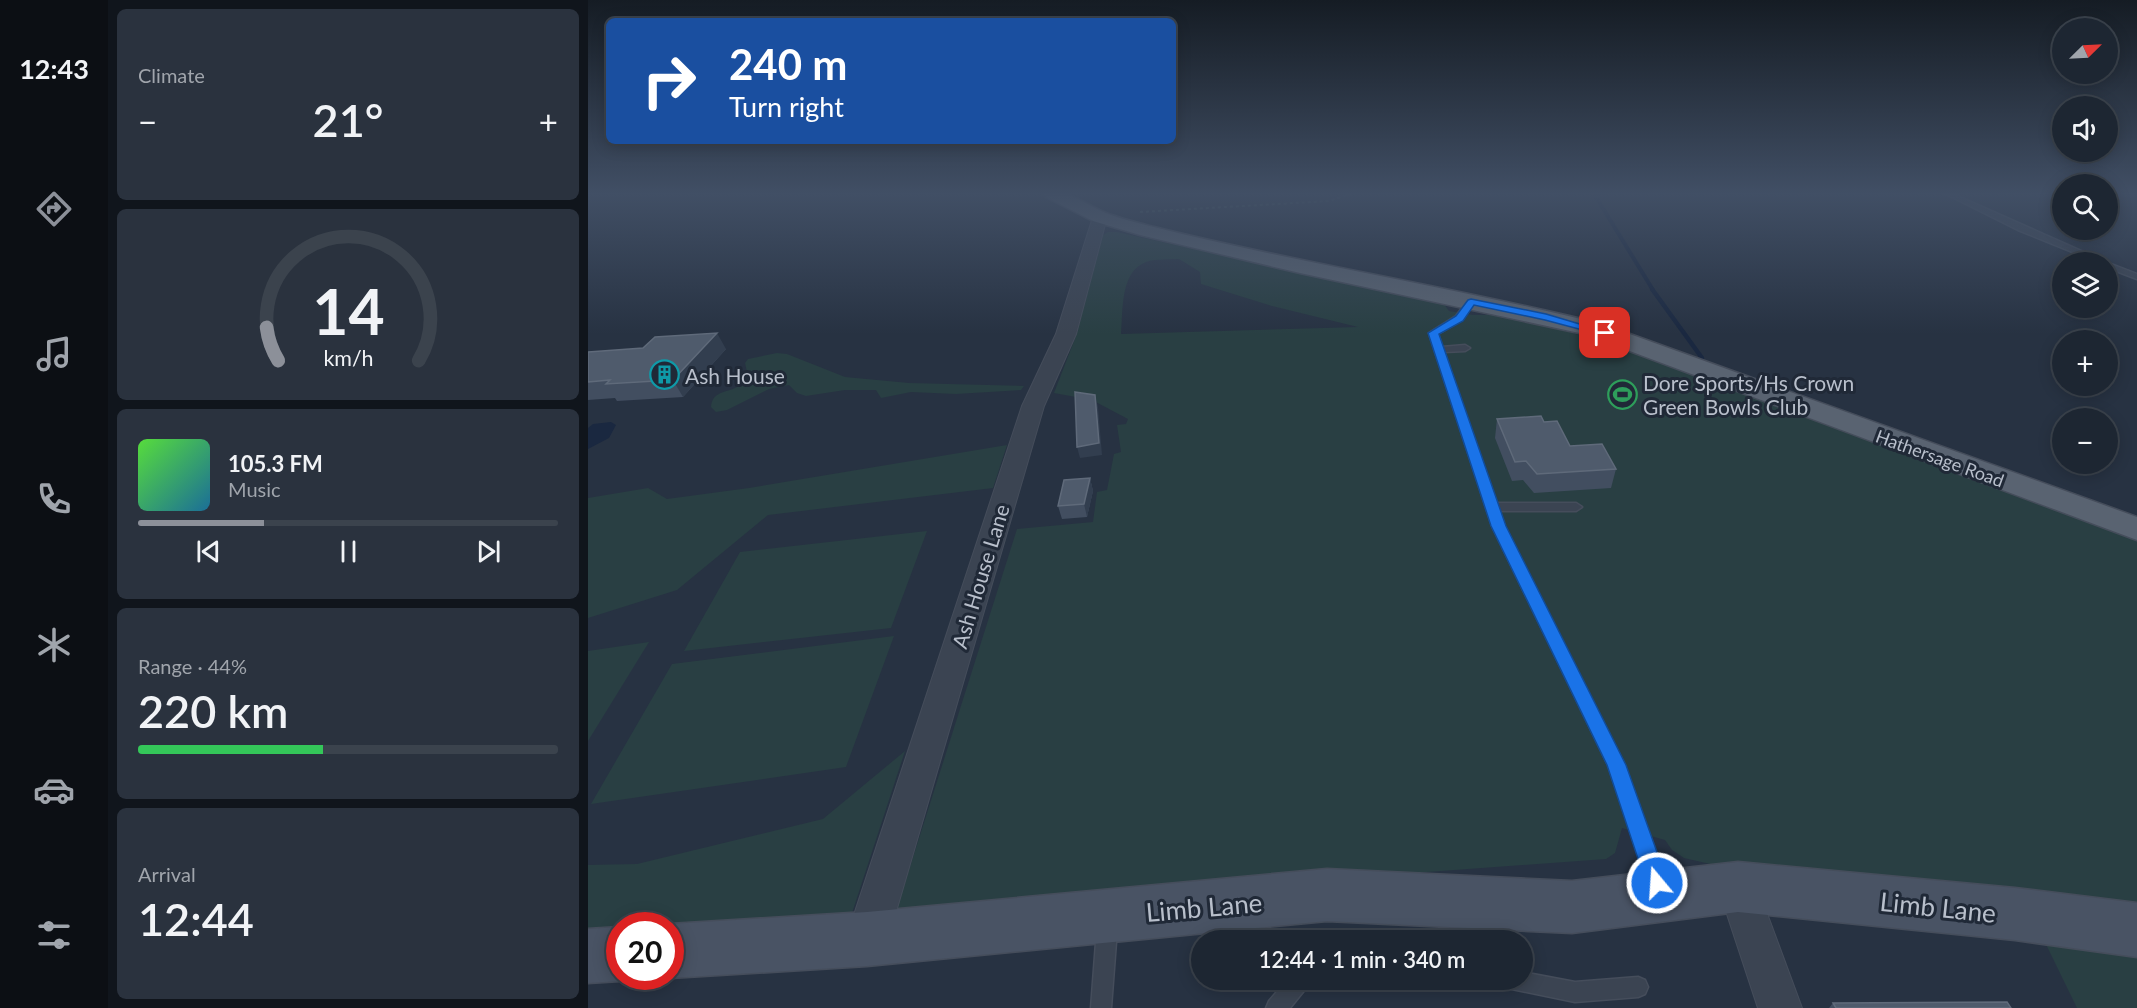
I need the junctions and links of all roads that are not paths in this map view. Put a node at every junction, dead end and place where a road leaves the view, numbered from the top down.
1 (1094, 240) edge
2 (1184, 240) edge
3 (2050, 240) edge
4 (2078, 252) edge
5 (2118, 269) edge
6 (2137, 277) edge
7 (1471, 302) junction
8 (1466, 348) dead end
9 (1439, 350) junction
10 (1492, 507) junction
11 (1576, 507) dead end
12 (2137, 529) edge
13 (1737, 887) junction
14 (1661, 896) junction
15 (1109, 915) junction
16 (2137, 930) edge
17 (867, 939) junction
18 (684, 950) edge
19 (606, 955) edge
20 (588, 956) edge
21 (1533, 984) edge
22 (1638, 987) dead end
23 (1291, 990) edge
24 (1101, 1008) edge
25 (1276, 1008) edge
26 (1780, 1008) edge

1 - 17 street, Ash House Lane
2 - 7 main road, Hathersage Road
3 - 4 lane
5 - 6 lane
7 - 9 lane
7 - 12 main road, Hathersage Road
8 - 9 lane
9 - 10 lane
10 - 11 lane
10 - 14 lane
13 - 14 street, Limb Lane
13 - 16 street, Limb Lane
13 - 26 street
14 - 15 street, Limb Lane
15 - 17 street, Limb Lane
15 - 24 lane
17 - 18 street, Limb Lane
19 - 20 street
21 - 22 lane
23 - 25 lane

